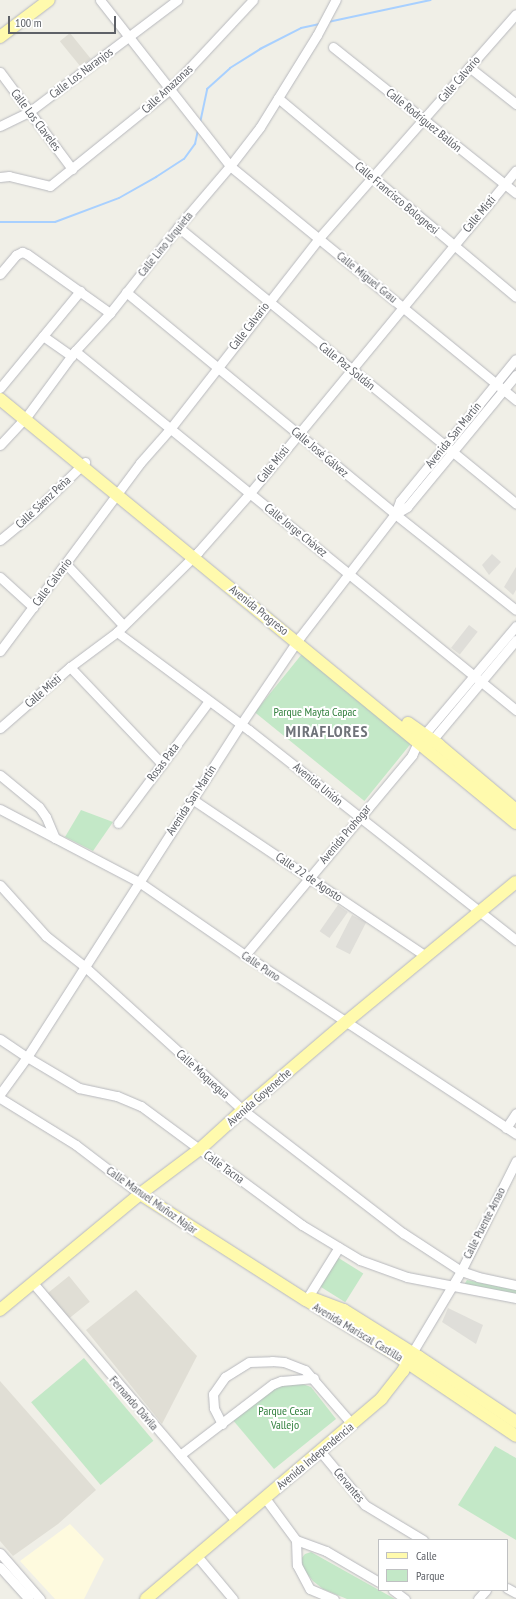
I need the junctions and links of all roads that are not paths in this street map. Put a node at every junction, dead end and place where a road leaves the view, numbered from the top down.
1 (38, 0) edge
2 (49, 0) edge
3 (100, 0) edge
4 (177, 0) edge
5 (253, 0) edge
6 (336, 0) edge
7 (516, 14) edge
8 (0, 29) edge
9 (0, 37) edge
10 (129, 37) junction
11 (333, 47) dead end
12 (469, 67) junction
13 (0, 72) edge
14 (169, 90) junction
15 (278, 98) junction
16 (516, 104) edge
17 (29, 112) junction
18 (424, 120) junction
19 (0, 126) edge
20 (230, 166) junction
21 (72, 169) junction
22 (516, 170) edge
23 (0, 177) edge
24 (372, 178) junction
25 (504, 184) junction
26 (516, 194) edge
27 (178, 227) junction
28 (319, 238) junction
29 (453, 244) junction
30 (0, 274) edge
31 (80, 291) junction
32 (126, 292) junction
33 (516, 297) edge
34 (268, 301) junction
35 (402, 306) junction
36 (110, 313) junction
37 (43, 336) junction
38 (74, 353) junction
39 (516, 359) edge
40 (217, 368) junction
41 (350, 369) junction
42 (516, 375) edge
43 (496, 383) junction
44 (0, 388) edge
45 (504, 390) junction
46 (0, 395) edge
47 (0, 399) edge
48 (516, 400) edge
49 (26, 418) junction
50 (170, 429) junction
51 (298, 433) junction
52 (0, 445) edge
53 (444, 446) junction
54 (452, 452) junction
55 (83, 464) junction
56 (250, 493) junction
57 (118, 494) junction
58 (516, 504) edge
59 (396, 514) junction
60 (0, 540) edge
61 (196, 555) junction
62 (66, 564) junction
63 (348, 573) junction
64 (0, 577) edge
65 (33, 607) junction
66 (516, 610) edge
67 (516, 626) edge
68 (120, 629) junction
69 (298, 639) junction
70 (516, 640) edge
71 (0, 651) edge
72 (70, 667) junction
73 (478, 678) junction
74 (209, 700) junction
75 (516, 710) edge
76 (241, 724) junction
77 (0, 728) edge
78 (423, 743) junction
79 (162, 764) junction
80 (0, 775) edge
81 (192, 798) junction
82 (0, 809) edge
83 (516, 810) edge
84 (360, 817) junction
85 (118, 823) dead end
86 (516, 823) edge
87 (54, 838) junction
88 (309, 877) junction
89 (138, 882) junction
90 (516, 882) edge
91 (0, 885) edge
92 (479, 912) junction
93 (516, 940) edge
94 (245, 955) junction
95 (426, 956) junction
96 (84, 966) junction
97 (346, 1022) junction
98 (0, 1039) edge
99 (26, 1057) junction
100 (0, 1094) edge
101 (0, 1098) edge
102 (243, 1110) junction
103 (516, 1113) edge
104 (506, 1128) junction
105 (516, 1134) edge
106 (200, 1149) junction
107 (516, 1160) edge
108 (140, 1194) junction
109 (339, 1247) junction
110 (461, 1271) junction
111 (33, 1283) junction
112 (516, 1285) edge
113 (453, 1286) junction
114 (313, 1289) junction
115 (516, 1298) edge
116 (306, 1300) junction
117 (0, 1310) edge
118 (344, 1310) junction
119 (410, 1358) junction
120 (314, 1378) junction
121 (497, 1416) junction
122 (516, 1422) edge
123 (222, 1424) junction
124 (352, 1424) junction
125 (516, 1436) edge
126 (320, 1451) junction
127 (180, 1455) junction
128 (265, 1498) junction
129 (237, 1522) junction
130 (421, 1539) edge
131 (296, 1540) junction
132 (0, 1553) edge
133 (197, 1556) junction
134 (0, 1567) edge
135 (378, 1581) edge
136 (394, 1591) edge
137 (485, 1591) edge
138 (29, 1599) edge
139 (40, 1599) edge
140 (146, 1599) edge
141 (233, 1599) edge
142 (334, 1599) edge
143 (405, 1599) edge
144 (477, 1599) edge

1 - 8 main road
2 - 9 main road
3 - 10 street, Calle Miguel Grau
4 - 10 street, Calle Los Naranjos
5 - 14 street, Calle Amazonas
6 - 15 street, Calle Lino Urquieta
7 - 12 street, Calle Calvario
10 - 14 street, Calle Miguel Grau
10 - 17 street, Calle Los Naranjos
11 - 18 street, Calle Rodríguez Ballón
12 - 16 street
12 - 18 street, Calle Calvario
13 - 17 street, Calle Los Claveles
14 - 20 street, Calle Miguel Grau
14 - 21 street, Calle Amazonas
15 - 20 street, Calle Lino Urquieta
15 - 24 street, Calle Francisco Bolognesi
17 - 19 street, Calle Los Naranjos
17 - 21 street, Calle Los Claveles
18 - 24 street, Calle Calvario
18 - 25 street, Calle Rodríguez Ballón
20 - 27 street, Calle Lino Urquieta
20 - 28 street, Calle Miguel Grau
21 - 23 street, Calle Amazonas
22 - 25 street, Calle Misti
24 - 28 street, Calle Calvario
24 - 29 street, Calle Francisco Bolognesi
25 - 26 street, Calle Rodríguez Ballón
25 - 29 street, Calle Misti
27 - 32 street, Calle Lino Urquieta
27 - 34 street, Calle Paz Soldán
28 - 34 street, Calle Calvario
28 - 35 street, Calle Miguel Grau
29 - 33 street, Calle Francisco Bolognesi
29 - 35 street, Calle Misti
30 - 31 street
31 - 36 street
31 - 37 street
32 - 36 street, Calle Lino Urquieta
32 - 40 street, Calle José Gálvez
34 - 40 street, Calle Calvario
34 - 41 street, Calle Paz Soldán
35 - 41 street, Calle Misti
35 - 43 street, Calle Miguel Grau
36 - 38 street, Calle Lino Urquieta
37 - 38 street, Calle Jorge Chávez
37 - 44 street
38 - 49 street, Calle Lino Urquieta
38 - 50 street, Calle Jorge Chávez
39 - 43 street, Avenida San Martín
40 - 50 street, Calle Calvario
40 - 51 street, Calle José Gálvez
41 - 51 street, Calle Misti
41 - 53 street, Calle Paz Soldán
42 - 45 street, Avenida San Martín
43 - 45 street, Calle Miguel Grau
43 - 53 street, Avenida San Martín
45 - 48 street, Calle Miguel Grau
45 - 54 street, Avenida San Martín
46 - 49 main road, Avenida Progreso
47 - 49 main road, Avenida Progreso
49 - 52 street, Calle Lino Urquieta
49 - 55 main road, Avenida Progreso
50 - 56 street, Calle Jorge Chávez
50 - 57 street, Calle Calvario
51 - 56 street, Calle Misti
51 - 59 street, Calle José Gálvez
53 - 54 street, Calle Paz Soldán
53 - 59 street, Avenida San Martín
54 - 58 street, Calle Paz Soldán
54 - 59 street, Avenida San Martín
55 - 57 main road, Avenida Progreso
55 - 60 street, Calle Sáenz Peña
56 - 61 street, Calle Misti
56 - 63 street, Calle Jorge Chávez
57 - 61 main road, Avenida Progreso
57 - 62 street, Calle Calvario
59 - 63 street, Avenida San Martín
59 - 66 street, Calle José Gálvez
61 - 68 street, Calle Misti
61 - 69 main road, Avenida Progreso
62 - 65 street, Calle Calvario
62 - 68 street, Avenida Unión
63 - 69 street, Avenida San Martín
63 - 73 street, Calle Jorge Chávez
64 - 65 street
65 - 71 street, Calle Calvario
67 - 73 street, Avenida Prohogar
68 - 72 street, Calle Misti
68 - 74 street, Avenida Unión
69 - 76 street, Avenida San Martín
69 - 78 main road, Avenida Progreso
70 - 73 street, Avenida Prohogar
72 - 77 street, Calle Misti
72 - 79 street
73 - 75 street, Calle Jorge Chávez
73 - 78 street, Avenida Prohogar
74 - 76 street, Avenida Unión
74 - 79 street, Rosas Pata
76 - 81 street, Avenida San Martín
76 - 84 street, Avenida Unión
78 - 83 main road, Avenida Progreso
78 - 84 street, Avenida Prohogar
78 - 86 main road, Avenida Progreso
79 - 85 street, Rosas Pata
80 - 87 street
81 - 88 street, Calle 22 de Agosto
81 - 89 street, Avenida San Martín
82 - 87 street, Calle Puno
84 - 88 street, Avenida Prohogar
84 - 92 street, Avenida Unión
87 - 89 street, Calle Puno
88 - 94 street, Avenida Prohogar
88 - 95 street, Calle 22 de Agosto
89 - 94 street, Calle Puno
89 - 96 street, Avenida San Martín
90 - 92 main road, Avenida Goyeneche
91 - 96 street, Calle Moquegua
92 - 93 street, Avenida Unión
92 - 95 main road, Avenida Goyeneche
94 - 97 street, Calle Puno
95 - 97 main road, Avenida Goyeneche
96 - 99 street, Avenida San Martín
96 - 102 street, Calle Moquegua
97 - 102 main road, Avenida Goyeneche
97 - 104 street, Calle Puno
98 - 99 street, Calle Tacna
99 - 100 street, Avenida San Martín
99 - 106 street, Calle Tacna
101 - 108 street, Calle Manuel Muñoz Najar
102 - 106 main road, Avenida Goyeneche
102 - 110 street, Calle Moquegua
103 - 104 street
104 - 105 street, Calle Puno
106 - 108 main road, Avenida Goyeneche
106 - 109 street, Calle Tacna
107 - 110 street, Calle Puente Arnao
108 - 111 main road, Avenida Goyeneche
108 - 116 main road, Calle Manuel Muñoz Najar
109 - 113 street, Calle Tacna
109 - 114 street
110 - 112 street, Calle Moquegua
110 - 113 street, Calle Puente Arnao
111 - 117 main road, Avenida Goyeneche
111 - 127 street, Fernando Dávila
113 - 115 street, Calle Tacna
113 - 119 street, Avenida Independencia
114 - 116 street
114 - 118 main road
116 - 118 main road, Avenida Mariscal Castilla
116 - 119 main road, Avenida Mariscal Castilla
118 - 119 main road, Avenida Mariscal Castilla
119 - 121 main road, Avenida Mariscal Castilla
119 - 124 main road, Avenida Independencia
120 - 123 street
120 - 123 street
120 - 124 street
121 - 122 main road, Avenida Mariscal Castilla
121 - 125 main road, Avenida Mariscal Castilla
123 - 127 street
124 - 126 main road, Avenida Independencia
126 - 128 main road, Avenida Independencia
126 - 130 street, Cervantes
127 - 129 street, Fernando Dávila
128 - 129 main road, Avenida Independencia
128 - 131 street
129 - 133 main road, Avenida Independencia
131 - 135 street
131 - 142 street
132 - 139 street
133 - 140 main road, Avenida Independencia
133 - 141 street
134 - 138 street
136 - 143 street
137 - 144 street

